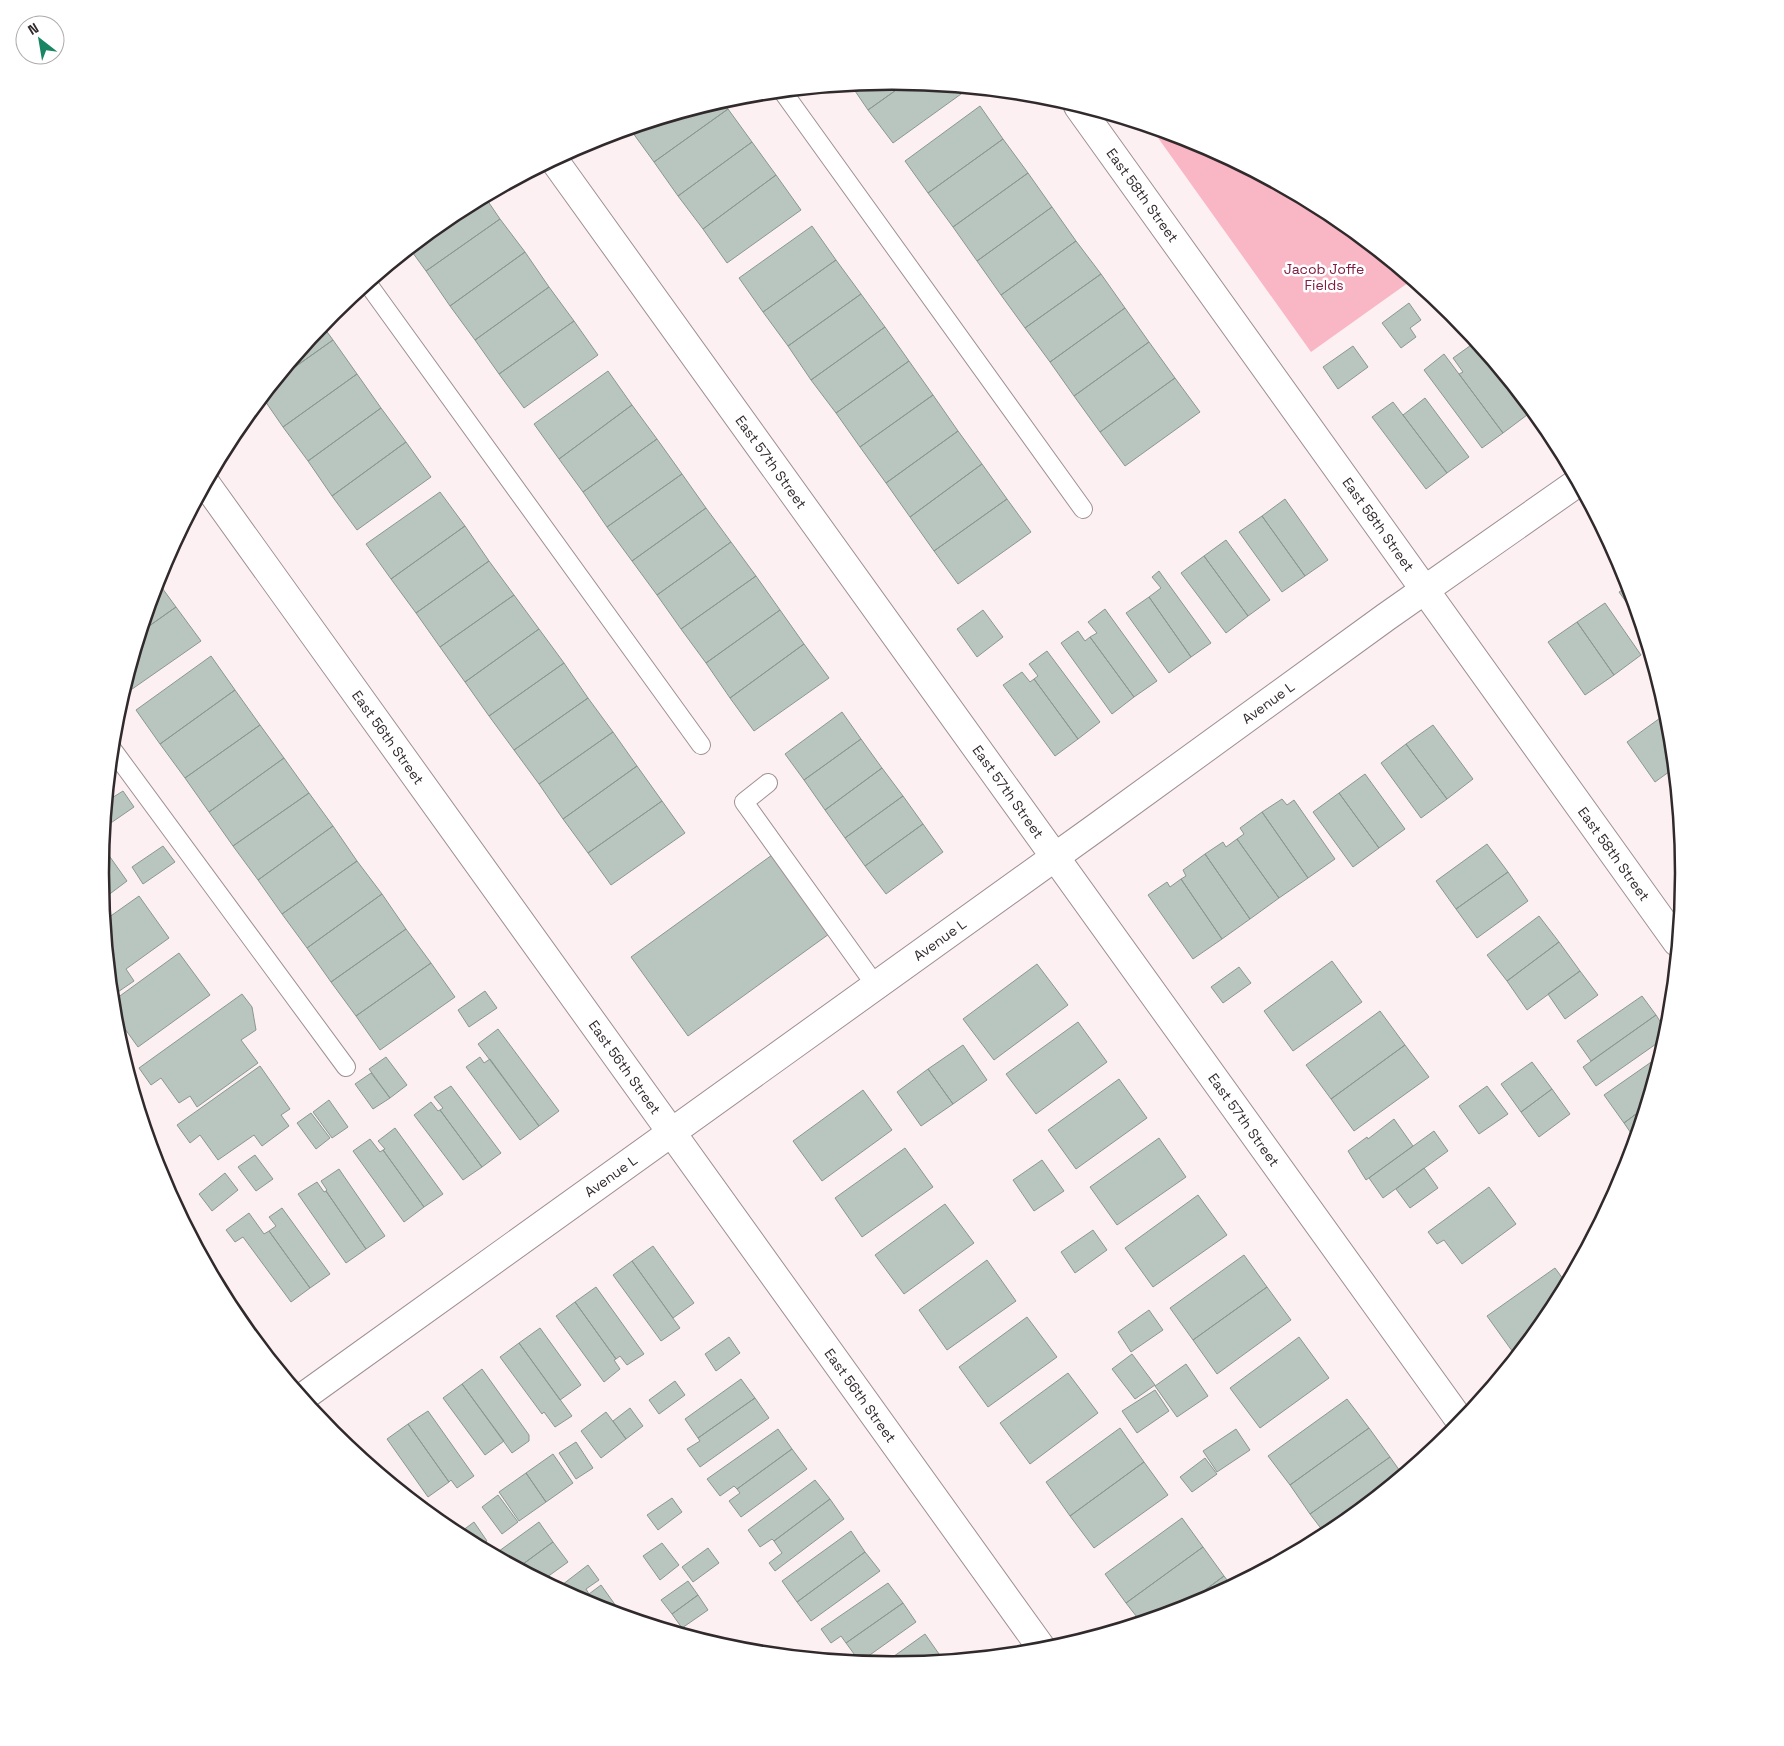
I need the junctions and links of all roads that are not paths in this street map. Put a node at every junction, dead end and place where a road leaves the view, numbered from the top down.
1 (787, 97) edge
2 (1084, 114) edge
3 (558, 166) edge
4 (371, 288) edge
5 (1572, 486) edge
6 (210, 489) edge
7 (1083, 509) dead end
8 (1425, 590) junction
9 (701, 745) dead end
10 (118, 757) edge
11 (768, 783) dead end
12 (1055, 857) junction
13 (1672, 935) edge
14 (876, 986) junction
15 (346, 1067) dead end
16 (672, 1132) junction
17 (307, 1394) edge
18 (1456, 1416) edge
19 (1037, 1642) edge

1 - 7 lane
2 - 8 street, East 58th Street
3 - 12 street, East 57th Street
4 - 9 lane
5 - 8 street, Avenue L
6 - 16 street, East 56th Street
8 - 12 street, Avenue L
8 - 13 street, East 58th Street
10 - 15 lane
11 - 14 lane
12 - 14 street, Avenue L
12 - 18 street, East 57th Street
14 - 16 street, Avenue L
16 - 17 street, Avenue L
16 - 19 street, East 56th Street

